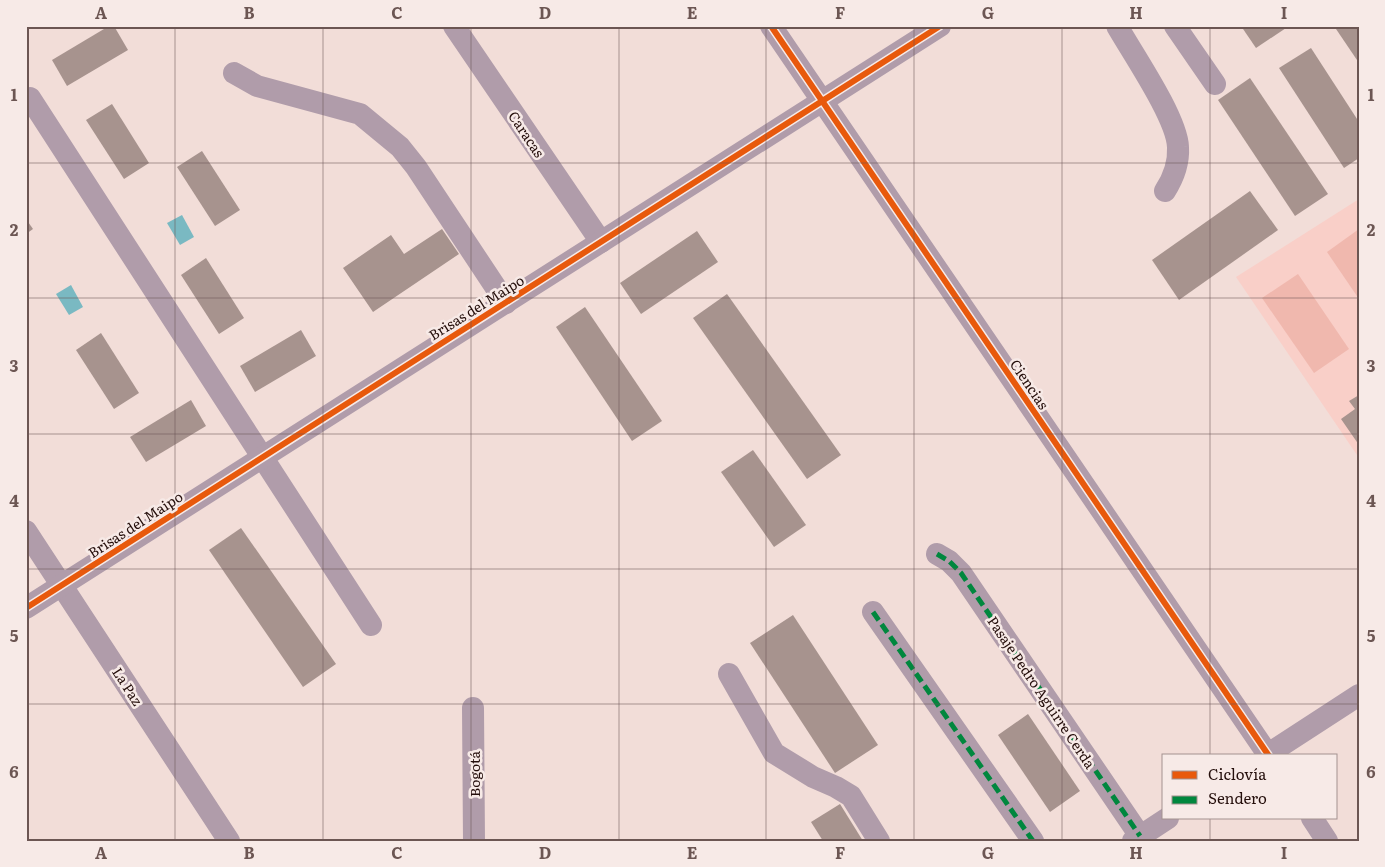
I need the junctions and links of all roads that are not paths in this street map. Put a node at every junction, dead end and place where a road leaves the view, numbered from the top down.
1 (454, 26) edge
2 (771, 26) edge
3 (940, 26) edge
4 (1117, 26) edge
5 (1175, 26) edge
6 (234, 73) dead end
7 (1215, 84) dead end
8 (30, 98) dead end
9 (822, 101) junction
10 (1165, 191) dead end
11 (601, 242) junction
12 (506, 303) junction
13 (262, 458) junction
14 (26, 531) edge
15 (937, 554) dead end
16 (62, 585) junction
17 (26, 608) edge
18 (873, 612) dead end
19 (371, 626) dead end
20 (729, 674) dead end
21 (1359, 695) edge
22 (473, 708) dead end
23 (1266, 754) edge
24 (1269, 754) edge
25 (1165, 820) edge
26 (1313, 820) edge
27 (1136, 838) edge
28 (230, 841) edge
29 (474, 841) edge
30 (879, 841) edge
31 (1034, 841) edge
32 (1327, 841) edge

1 - 11 street, Caracas
2 - 9 street, Ciencias
3 - 9 street, Brisas del Maipo
4 - 10 street
5 - 7 street
6 - 12 street
8 - 13 street
9 - 11 street, Brisas del Maipo
9 - 23 street, Ciencias
11 - 12 street, Brisas del Maipo
12 - 13 street, Brisas del Maipo
13 - 16 street, Brisas del Maipo
13 - 19 street
14 - 16 street, La Paz
15 - 27 street, Pasaje Pedro Aguirre Cerda
16 - 17 street, Brisas del Maipo
16 - 28 street, La Paz
18 - 31 street
20 - 30 street
21 - 24 street
22 - 29 street, Bogotá
25 - 27 street
26 - 32 street

